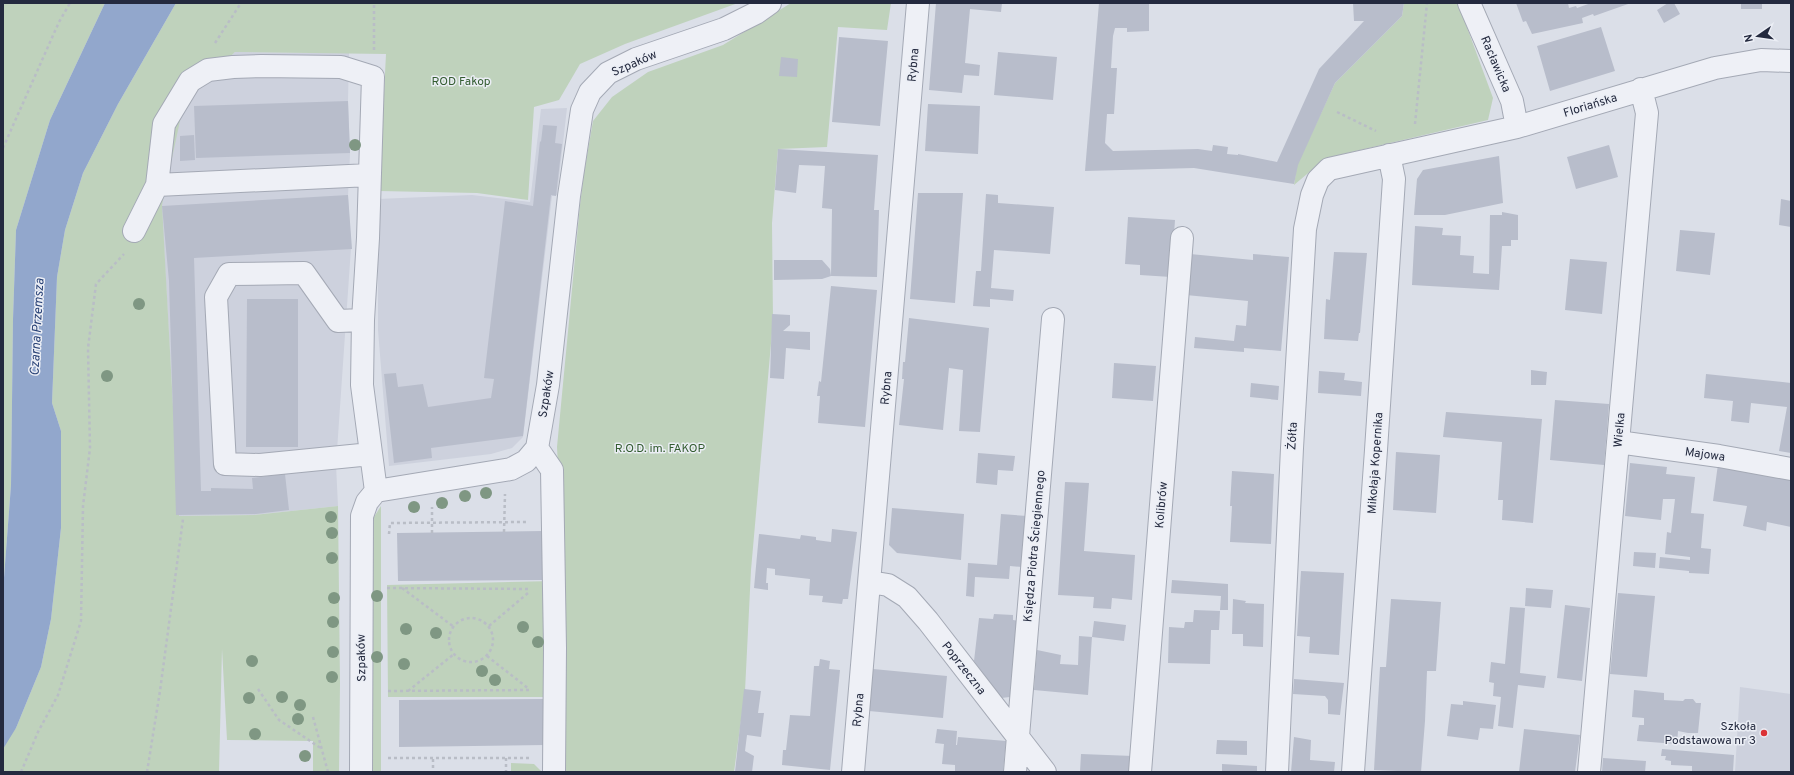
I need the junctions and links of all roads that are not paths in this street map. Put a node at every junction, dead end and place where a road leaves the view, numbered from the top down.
1 (770, 3) edge
2 (918, 3) edge
3 (1469, 3) edge
4 (1791, 61) edge
5 (1641, 89) junction
6 (1518, 127) junction
7 (1389, 155) junction
8 (370, 175) junction
9 (157, 185) junction
10 (134, 231) road end
11 (1182, 238) dead end
12 (1053, 319) dead end
13 (363, 320) junction
14 (1618, 442) junction
15 (537, 448) junction
16 (371, 454) junction
17 (1791, 469) edge
18 (376, 491) junction
19 (870, 582) junction
20 (1018, 738) junction
21 (554, 765) edge
22 (361, 772) edge
23 (853, 772) edge
24 (1015, 772) edge
25 (1045, 772) edge
26 (1140, 772) edge
27 (1277, 772) edge
28 (1353, 772) edge
29 (1590, 772) edge

1 - 15 street, Szpaków
2 - 19 street, Rybna
3 - 6 street, Racławicka
4 - 5 street, Floriańska
5 - 6 street, Floriańska
5 - 14 street, Wielka
6 - 7 street, Floriańska
7 - 27 street, Żółta
7 - 28 street, Mikołaja Kopernika
8 - 9 street
8 - 9 street
8 - 13 street
9 - 10 street
11 - 26 street, Kolibrów
12 - 20 street, Księdza Piotra Ściegiennego
13 - 16 street
13 - 16 street
14 - 17 street, Majowa
14 - 29 street, Wielka
15 - 18 street
15 - 21 street
16 - 18 street
18 - 22 street, Szpaków
19 - 20 street, Poprzeczna
19 - 23 street, Rybna
20 - 24 street, Księdza Piotra Ściegiennego
20 - 25 street, Poprzeczna

